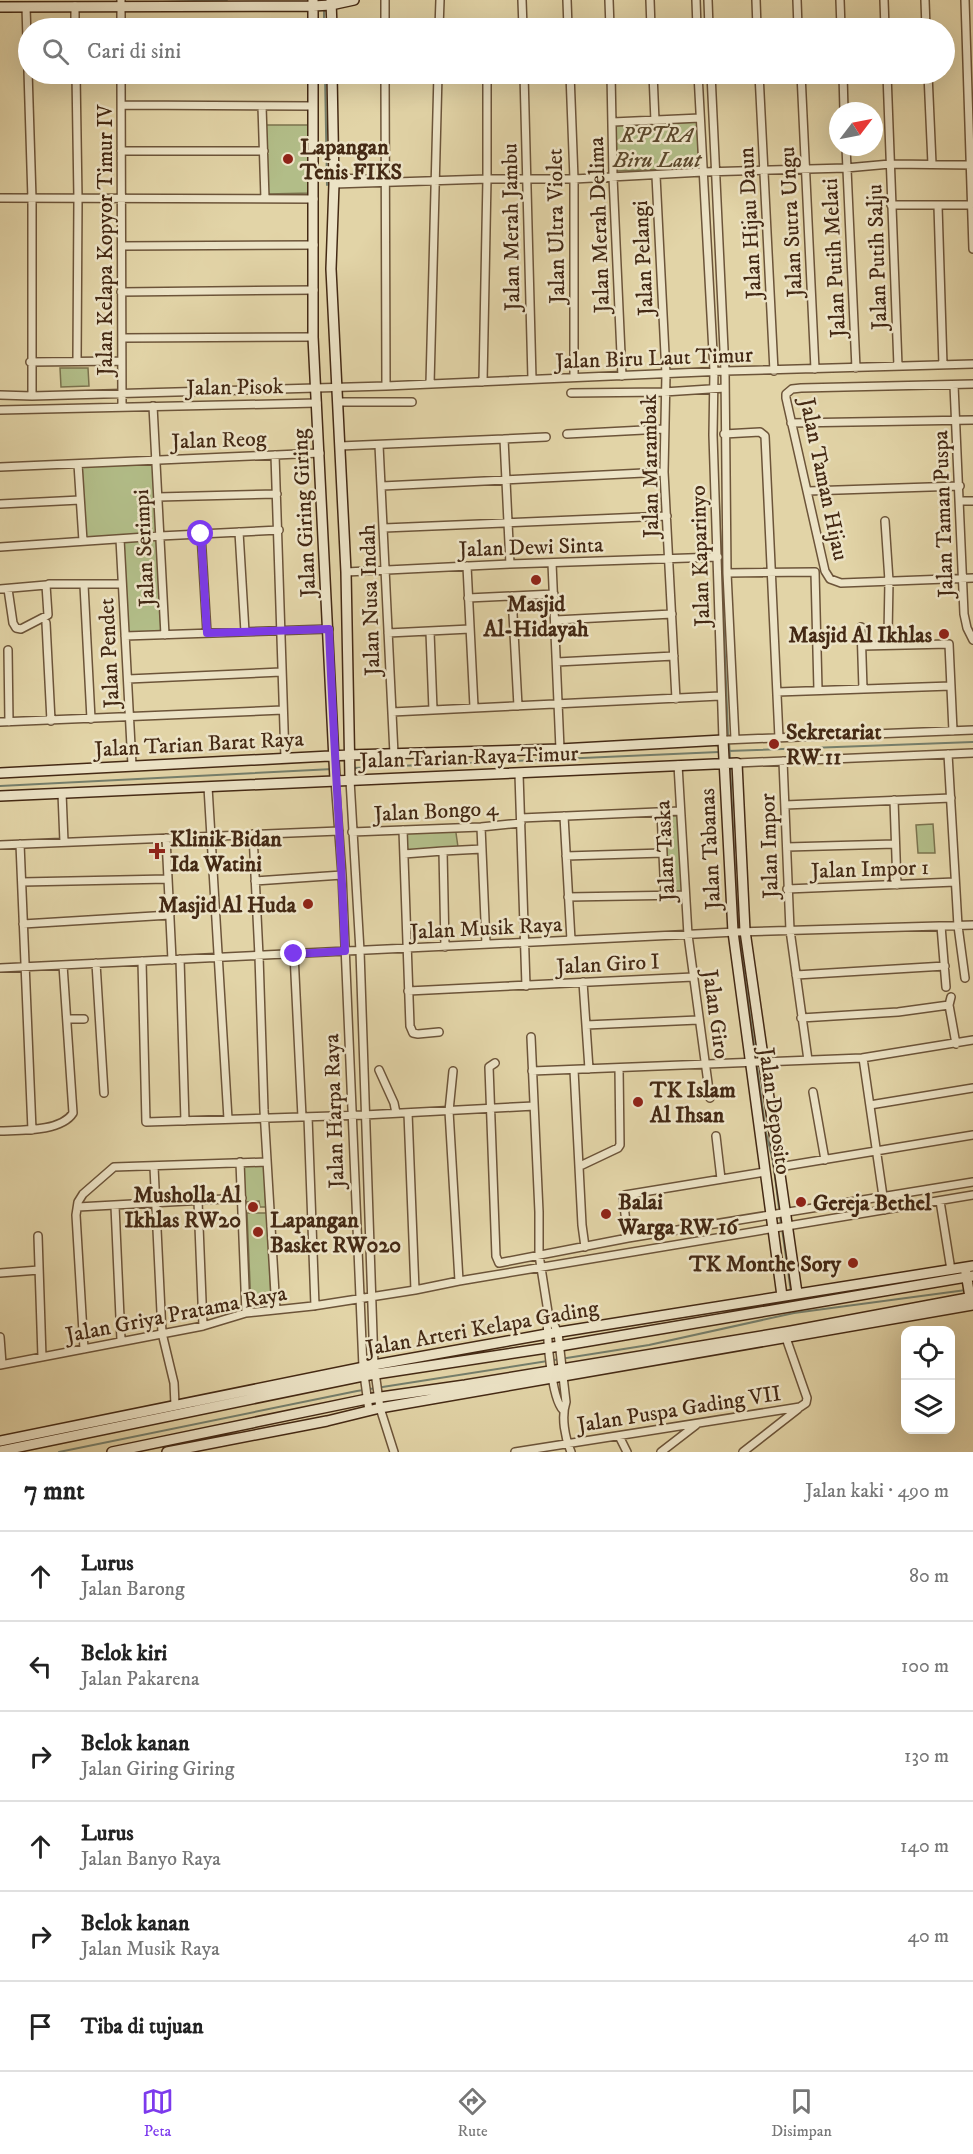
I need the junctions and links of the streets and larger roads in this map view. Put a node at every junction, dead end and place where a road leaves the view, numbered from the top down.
1 (354, 0) edge
2 (385, 0) edge
3 (440, 0) edge
4 (522, 0) edge
5 (567, 0) edge
6 (609, 0) edge
7 (650, 0) edge
8 (696, 0) edge
9 (708, 0) edge
10 (756, 0) edge
11 (797, 0) edge
12 (840, 0) edge
13 (884, 0) edge
14 (925, 0) edge
15 (965, 0) edge
16 (331, 3) edge
17 (121, 4) edge
18 (315, 4) edge
19 (75, 6) junction
20 (0, 7) edge
21 (26, 7) junction
22 (26, 18) edge
23 (75, 18) edge
24 (332, 18) edge
25 (385, 18) edge
26 (439, 18) edge
27 (523, 18) edge
28 (568, 18) edge
29 (610, 18) edge
30 (651, 18) edge
31 (697, 18) edge
32 (709, 18) edge
33 (757, 18) edge
34 (798, 18) edge
35 (841, 18) edge
36 (885, 18) edge
37 (926, 18) edge
38 (28, 84) edge
39 (76, 84) edge
40 (121, 84) edge
41 (313, 84) edge
42 (332, 84) edge
43 (385, 84) edge
44 (438, 84) edge
45 (487, 84) edge
46 (524, 84) edge
47 (570, 84) edge
48 (611, 84) edge
49 (653, 84) edge
50 (698, 84) edge
51 (711, 84) edge
52 (760, 84) edge
53 (801, 84) edge
54 (843, 84) edge
55 (887, 84) edge
56 (928, 84) edge
57 (844, 102) edge
58 (122, 105) junction
59 (262, 106) junction
60 (312, 106) junction
61 (700, 118) junction
62 (655, 121) junction
63 (613, 122) junction
64 (121, 151) junction
65 (264, 151) junction
66 (846, 156) edge
67 (890, 164) junction
68 (932, 164) junction
69 (972, 165) edge
70 (846, 168) junction
71 (805, 169) junction
72 (764, 171) junction
73 (703, 172) junction
74 (715, 172) junction
75 (656, 176) junction
76 (613, 177) junction
77 (487, 179) junction
78 (528, 180) junction
79 (574, 180) junction
80 (334, 181) junction
81 (436, 181) junction
82 (386, 183) junction
83 (0, 198) edge
84 (121, 198) junction
85 (32, 199) junction
86 (78, 199) junction
87 (265, 199) junction
88 (314, 199) junction
89 (970, 204) junction
90 (891, 206) junction
91 (938, 206) junction
92 (314, 245) junction
93 (122, 246) junction
94 (973, 249) edge
95 (314, 290) junction
96 (122, 292) junction
97 (314, 336) junction
98 (122, 338) junction
99 (121, 361) junction
100 (713, 361) junction
101 (724, 361) junction
102 (30, 362) junction
103 (77, 362) junction
104 (973, 364) edge
105 (944, 365) junction
106 (898, 366) junction
107 (856, 368) junction
108 (815, 369) junction
109 (774, 371) junction
110 (725, 372) junction
111 (714, 373) junction
112 (622, 376) junction
113 (666, 376) junction
114 (574, 377) junction
115 (532, 380) junction
116 (483, 382) junction
117 (430, 384) junction
118 (973, 384) edge
119 (954, 385) junction
120 (386, 386) junction
121 (316, 387) junction
122 (714, 387) junction
123 (725, 389) junction
124 (664, 390) junction
125 (122, 393) junction
126 (571, 393) dead end
127 (337, 394) junction
128 (0, 395) edge
129 (32, 396) junction
130 (412, 402) dead end
131 (316, 403) junction
132 (153, 406) junction
133 (122, 407) junction
134 (0, 410) edge
135 (956, 420) junction
136 (973, 420) edge
137 (791, 423) junction
138 (663, 429) junction
139 (567, 434) dead end
140 (724, 434) junction
141 (546, 437) dead end
142 (504, 439) junction
143 (379, 445) junction
144 (342, 446) junction
145 (320, 453) junction
146 (275, 455) junction
147 (157, 460) junction
148 (78, 464) junction
149 (0, 467) edge
150 (664, 472) junction
151 (506, 479) junction
152 (382, 486) junction
153 (960, 486) junction
154 (808, 491) junction
155 (277, 494) junction
156 (158, 496) junction
157 (80, 500) junction
158 (960, 501) junction
159 (973, 501) edge
160 (0, 504) edge
161 (667, 516) junction
162 (885, 520) dead end
163 (509, 523) junction
164 (384, 528) junction
165 (279, 530) junction
166 (239, 532) junction
167 (201, 534) junction
168 (160, 536) junction
169 (120, 538) junction
170 (83, 541) junction
171 (0, 547) edge
172 (718, 557) junction
173 (669, 558) junction
174 (552, 563) junction
175 (510, 564) junction
176 (466, 566) junction
177 (386, 570) junction
178 (346, 572) junction
179 (728, 573) junction
180 (771, 573) junction
181 (962, 578) junction
182 (973, 578) edge
183 (889, 581) junction
184 (122, 584) junction
185 (48, 585) junction
186 (84, 585) junction
187 (4, 589) edge
188 (554, 594) junction
189 (512, 596) junction
190 (468, 598) junction
191 (672, 614) junction
192 (556, 620) junction
193 (46, 623) dead end
194 (861, 627) dead end
195 (329, 629) junction
196 (470, 629) junction
197 (281, 630) junction
198 (245, 632) junction
199 (430, 632) junction
200 (207, 633) junction
201 (388, 633) junction
202 (165, 635) junction
203 (888, 635) dead end
204 (126, 636) junction
205 (973, 640) edge
206 (862, 646) junction
207 (8, 650) dead end
208 (674, 656) junction
209 (557, 662) junction
210 (281, 672) junction
211 (128, 678) junction
212 (951, 686) junction
213 (818, 690) junction
214 (863, 690) junction
215 (777, 692) junction
216 (720, 696) junction
217 (676, 699) junction
218 (558, 704) junction
219 (518, 706) junction
220 (474, 707) junction
221 (283, 710) junction
222 (433, 710) junction
223 (392, 712) junction
224 (130, 718) junction
225 (91, 719) junction
226 (51, 721) junction
227 (0, 722) edge
228 (9, 722) junction
229 (973, 730) edge
230 (953, 731) junction
231 (779, 738) junction
232 (735, 739) junction
233 (723, 743) junction
234 (560, 749) junction
235 (973, 753) edge
236 (394, 754) junction
237 (948, 754) junction
238 (349, 757) junction
239 (285, 758) junction
240 (334, 758) junction
241 (783, 761) junction
242 (729, 763) junction
243 (132, 765) junction
244 (678, 765) junction
245 (0, 773) edge
246 (519, 774) junction
247 (350, 777) junction
248 (335, 778) junction
249 (208, 787) junction
250 (62, 793) junction
251 (0, 796) edge
252 (951, 798) junction
253 (894, 800) junction
254 (785, 805) junction
255 (680, 811) junction
256 (661, 812) junction
257 (564, 816) junction
258 (521, 821) junction
259 (481, 827) junction
260 (403, 830) junction
261 (339, 831) junction
262 (352, 832) junction
263 (253, 834) junction
264 (210, 836) junction
265 (166, 838) junction
266 (64, 842) junction
267 (20, 844) junction
268 (896, 844) junction
269 (0, 845) edge
270 (787, 848) junction
271 (482, 849) junction
272 (443, 851) junction
273 (663, 853) junction
274 (404, 854) junction
275 (566, 856) junction
276 (342, 875) junction
277 (168, 879) junction
278 (255, 881) junction
279 (22, 882) junction
280 (955, 882) junction
281 (897, 885) junction
282 (787, 889) junction
283 (684, 895) junction
284 (665, 896) junction
285 (568, 897) junction
286 (170, 915) junction
287 (23, 924) junction
288 (973, 925) edge
289 (941, 926) junction
290 (958, 926) junction
291 (790, 930) junction
292 (739, 932) junction
293 (688, 935) junction
294 (571, 940) junction
295 (525, 942) junction
296 (486, 945) junction
297 (445, 946) junction
298 (406, 949) junction
299 (345, 951) junction
300 (360, 951) junction
301 (294, 954) junction
302 (259, 956) junction
303 (219, 957) junction
304 (176, 960) junction
305 (142, 961) junction
306 (96, 963) junction
307 (63, 965) junction
308 (945, 966) junction
309 (25, 967) junction
310 (0, 968) edge
311 (796, 975) junction
312 (693, 977) junction
313 (965, 978) dead end
314 (583, 982) junction
315 (526, 986) junction
316 (946, 987) dead end
317 (408, 991) junction
318 (801, 1018) junction
319 (67, 1019) junction
320 (84, 1019) dead end
321 (698, 1020) junction
322 (586, 1025) junction
323 (439, 1032) dead end
324 (531, 1037) dead end
325 (973, 1040) edge
326 (956, 1044) junction
327 (863, 1058) junction
328 (808, 1060) junction
329 (706, 1064) junction
330 (756, 1064) junction
331 (492, 1065) dead end
332 (619, 1068) junction
333 (589, 1069) junction
334 (379, 1070) dead end
335 (574, 1070) junction
336 (453, 1071) dead end
337 (532, 1071) junction
338 (973, 1088) edge
339 (813, 1092) dead end
340 (104, 1093) dead end
341 (710, 1098) dead end
342 (870, 1105) junction
343 (534, 1107) junction
344 (762, 1107) junction
345 (490, 1108) junction
346 (449, 1111) junction
347 (396, 1113) junction
348 (408, 1113) junction
349 (357, 1115) junction
350 (305, 1117) junction
351 (266, 1118) junction
352 (228, 1119) junction
353 (185, 1121) junction
354 (32, 1130) junction
355 (0, 1131) edge
356 (973, 1135) edge
357 (716, 1136) dead end
358 (877, 1151) junction
359 (825, 1160) junction
360 (240, 1162) junction
361 (267, 1162) junction
362 (580, 1166) junction
363 (154, 1167) junction
364 (779, 1167) junction
365 (765, 1172) junction
366 (721, 1179) junction
367 (973, 1182) edge
368 (884, 1196) junction
369 (973, 1196) edge
370 (242, 1198) junction
371 (198, 1201) junction
372 (940, 1201) junction
373 (157, 1203) junction
374 (115, 1206) junction
375 (78, 1207) junction
376 (885, 1209) junction
377 (785, 1213) junction
378 (773, 1215) junction
379 (781, 1227) junction
380 (38, 1236) dead end
381 (628, 1238) junction
382 (585, 1247) junction
383 (539, 1255) junction
384 (541, 1268) junction
385 (39, 1270) junction
386 (951, 1270) junction
387 (969, 1271) edge
388 (0, 1273) edge
389 (459, 1281) junction
390 (416, 1290) junction
391 (790, 1294) junction
392 (373, 1296) junction
393 (359, 1299) junction
394 (971, 1299) edge
395 (315, 1306) junction
396 (276, 1310) junction
397 (548, 1312) junction
398 (246, 1313) junction
399 (203, 1326) junction
400 (162, 1332) junction
401 (558, 1333) junction
402 (547, 1334) junction
403 (0, 1337) edge
404 (786, 1338) junction
405 (121, 1340) junction
406 (84, 1349) junction
407 (560, 1350) junction
408 (549, 1352) junction
409 (42, 1357) junction
410 (1, 1364) edge
411 (557, 1371) junction
412 (375, 1373) junction
413 (363, 1375) junction
414 (313, 1382) junction
415 (378, 1394) junction
416 (367, 1397) junction
417 (175, 1405) junction
418 (800, 1407) junction
419 (380, 1408) junction
420 (369, 1411) junction
421 (289, 1416) junction
422 (698, 1423) junction
423 (292, 1428) junction
424 (619, 1436) junction
425 (567, 1443) junction
426 (2, 1446) edge
427 (111, 1452) edge
428 (166, 1452) edge
429 (394, 1452) edge
430 (515, 1452) edge
431 (571, 1452) edge
432 (627, 1452) edge
433 (661, 1452) edge
434 (743, 1452) edge

1 - 16 street
2 - 25 street
3 - 26 street
4 - 27 street
5 - 28 street
6 - 29 street
7 - 30 street
8 - 31 street
9 - 32 street
10 - 33 street
11 - 34 street
12 - 35 street
13 - 36 street
14 - 37 street
15 - 69 street
16 - 18 street
16 - 24 street
17 - 18 street
17 - 19 street
19 - 21 street
19 - 23 street
20 - 21 street
21 - 22 street
38 - 85 street
39 - 86 street
40 - 58 street, Jalan Kelapa Kopyor Timur IV
41 - 60 street, Jalan Giring Giring
42 - 80 street
43 - 82 street
44 - 81 street
45 - 77 street
46 - 78 street, Jalan Merah Jambu
47 - 79 street, Jalan Ultra Violet
48 - 63 street, Jalan Merah Delima
49 - 62 street
50 - 61 street, Jalan Kaparinyo
51 - 74 street
52 - 72 street, Jalan Hijau Daun
53 - 71 street, Jalan Sutra Ungu
54 - 57 street
55 - 67 street, Jalan Putih Salju
56 - 68 street
58 - 59 street
58 - 64 street, Jalan Kelapa Kopyor Timur IV
59 - 60 street
59 - 65 street
60 - 88 street, Jalan Giring Giring
61 - 62 street
61 - 73 street, Jalan Kaparinyo
62 - 63 street
63 - 76 street, Jalan Merah Delima
64 - 65 street
64 - 84 street, Jalan Kelapa Kopyor Timur IV
65 - 87 street
66 - 70 street, Jalan Putih Melati
67 - 68 street
67 - 70 street
67 - 90 street, Jalan Putih Salju
68 - 69 street
69 - 89 street
70 - 71 street
70 - 107 street, Jalan Putih Melati
71 - 72 street
71 - 108 street, Jalan Sutra Ungu
72 - 74 street
72 - 109 street, Jalan Hijau Daun
73 - 74 street
73 - 75 street
73 - 100 street, Jalan Kaparinyo
74 - 101 street
75 - 76 street
75 - 113 street, Jalan Pelangi
76 - 79 street
76 - 112 street, Jalan Merah Delima
77 - 78 street
77 - 81 street
77 - 116 street
78 - 79 street
78 - 115 street, Jalan Merah Jambu
79 - 114 street, Jalan Ultra Violet
80 - 82 street
80 - 127 street
81 - 82 street
81 - 117 street
82 - 120 street
83 - 85 street
84 - 86 street
84 - 87 street
84 - 93 street, Jalan Kelapa Kopyor Timur IV
85 - 86 street
85 - 102 street
86 - 103 street
87 - 88 street
88 - 92 street, Jalan Giring Giring
89 - 91 street
89 - 94 street
90 - 91 street
90 - 106 street, Jalan Putih Salju
91 - 105 street
92 - 93 street
92 - 95 street, Jalan Giring Giring
93 - 96 street, Jalan Kelapa Kopyor Timur IV
95 - 96 street
95 - 97 street, Jalan Giring Giring
96 - 98 street, Jalan Kelapa Kopyor Timur IV
97 - 98 street
97 - 121 street, Jalan Giring Giring
98 - 99 street, Jalan Kelapa Kopyor Timur IV
99 - 103 street
99 - 125 street, Jalan Kelapa Kopyor Timur IV
100 - 101 street
100 - 111 street, Jalan Kaparinyo
101 - 110 street
102 - 103 street
102 - 129 street
104 - 105 street, Jalan Biru Laut Timur
105 - 106 street, Jalan Biru Laut Timur
106 - 107 street, Jalan Biru Laut Timur
107 - 108 street, Jalan Biru Laut Timur
108 - 109 street, Jalan Biru Laut Timur
109 - 110 street, Jalan Biru Laut Timur
110 - 111 street, Jalan Biru Laut Timur
110 - 123 street
111 - 113 street, Jalan Biru Laut Timur
111 - 122 street, Jalan Kaparinyo
112 - 113 street, Jalan Biru Laut Timur
112 - 114 street, Jalan Biru Laut Timur
113 - 124 street, Jalan Marambak
114 - 115 street, Jalan Biru Laut Timur
115 - 116 street, Jalan Biru Laut Timur
116 - 117 street, Jalan Biru Laut Timur
117 - 120 street, Jalan Biru Laut Timur
118 - 119 street, Jalan Taman Hijau
119 - 135 street, Jalan Taman Puspa
119 - 137 street, Jalan Taman Hijau
120 - 127 street, Jalan Biru Laut Timur
121 - 125 street
121 - 127 street
121 - 131 street, Jalan Giring Giring
122 - 123 street, Jalan Biru Laut Timur
122 - 124 street, Jalan Biru Laut Timur
122 - 172 street, Jalan Kaparinyo
123 - 140 street
124 - 126 street, Jalan Biru Laut Timur
124 - 138 street, Jalan Marambak
125 - 129 street
125 - 133 street, Jalan Kelapa Kopyor Timur IV
127 - 130 street
127 - 144 street
128 - 129 street
131 - 132 street, Jalan Pisok
131 - 145 street, Jalan Giring Giring
132 - 133 street, Jalan Pisok
132 - 147 street, Jalan Serimpi
133 - 134 street, Jalan Pisok
135 - 136 street
135 - 137 street
135 - 153 street, Jalan Taman Puspa
137 - 154 street, Jalan Taman Hijau
138 - 139 street
138 - 150 street, Jalan Marambak
140 - 179 street
140 - 180 street
141 - 142 street
142 - 143 street
142 - 151 street
143 - 144 street
143 - 152 street, Jalan Nusa Indah
144 - 178 street
145 - 146 street, Jalan Reog
145 - 195 street, Jalan Giring Giring
146 - 147 street, Jalan Reog
146 - 155 street
147 - 148 street, Jalan Reog
147 - 156 street, Jalan Serimpi
148 - 149 street, Jalan Reog
148 - 157 street
150 - 151 street
150 - 161 street, Jalan Marambak
151 - 152 street
151 - 163 street
152 - 164 street, Jalan Nusa Indah
153 - 154 street
153 - 158 street, Jalan Taman Puspa
154 - 183 street, Jalan Taman Hijau
155 - 156 street
155 - 165 street
156 - 168 street, Jalan Serimpi
157 - 160 street
157 - 170 street
158 - 159 street
158 - 181 street, Jalan Taman Puspa
161 - 163 street
161 - 173 street, Jalan Marambak
162 - 183 street
163 - 164 street
163 - 175 street
164 - 177 street, Jalan Nusa Indah
165 - 166 street
165 - 197 street
166 - 167 street
166 - 198 street
167 - 168 street
167 - 200 street
168 - 169 street
168 - 202 street, Jalan Serimpi
169 - 170 street
169 - 184 street, Jalan Pendet
170 - 171 street
172 - 173 street, Jalan Dewi Sinta
172 - 216 street, Jalan Kaparinyo
173 - 174 street, Jalan Dewi Sinta
173 - 191 street, Jalan Marambak
174 - 175 street, Jalan Dewi Sinta
174 - 188 street
175 - 176 street, Jalan Dewi Sinta
176 - 177 street, Jalan Dewi Sinta
176 - 190 street
177 - 178 street, Jalan Dewi Sinta
177 - 201 street, Jalan Nusa Indah
178 - 238 street
179 - 180 street
179 - 232 street
180 - 213 street
180 - 215 street
181 - 182 street
181 - 183 street
181 - 205 street, Jalan Taman Puspa
183 - 203 street
184 - 186 street
184 - 204 street, Jalan Pendet
185 - 186 street
185 - 187 street
185 - 187 street
186 - 225 street
188 - 189 street
188 - 192 street
189 - 190 street
189 - 219 street
190 - 196 street
191 - 192 street
191 - 208 street, Jalan Marambak
192 - 209 street
193 - 226 street
194 - 206 street
195 - 197 street
195 - 240 street, Jalan Giring Giring
196 - 199 street
196 - 220 street
197 - 198 street
197 - 210 street
198 - 200 street
199 - 201 street
199 - 222 street
200 - 202 street
201 - 223 street, Jalan Nusa Indah
202 - 204 street
204 - 211 street, Jalan Pendet
206 - 212 street
206 - 214 street
207 - 228 street
208 - 209 street
208 - 217 street, Jalan Marambak
209 - 218 street
210 - 211 street
210 - 221 street
211 - 224 street, Jalan Pendet
212 - 214 street
212 - 230 street
213 - 214 street
213 - 215 street
215 - 231 street
216 - 217 street
216 - 233 street, Jalan Kaparinyo
217 - 218 street
218 - 219 street
218 - 234 street
219 - 220 street
220 - 222 street
221 - 224 street
221 - 239 street
222 - 223 street
223 - 236 street, Jalan Nusa Indah
224 - 225 street
224 - 243 street, Jalan Pendet
225 - 226 street
226 - 228 street
227 - 228 street
229 - 230 street
230 - 231 street
231 - 232 street
232 - 233 street
233 - 234 street, Jalan Tarian Barat Raya
233 - 242 street, Jalan Tabanas
234 - 236 street, Jalan Tarian Barat Raya
235 - 237 street, Jalan Tarian Raya Timur
236 - 238 street, Jalan Tarian Barat Raya
237 - 241 street, Jalan Tarian Raya Timur
237 - 252 street
238 - 240 street, Jalan Tarian Barat Raya
238 - 247 street
239 - 240 street, Jalan Tarian Barat Raya
239 - 243 street, Jalan Tarian Barat Raya
240 - 248 street, Jalan Giring Giring
241 - 242 street, Jalan Tarian Raya Timur
241 - 254 street, Jalan Impor
242 - 244 street, Jalan Tarian Raya Timur
242 - 292 street, Jalan Tabanas
243 - 245 street, Jalan Tarian Barat Raya
244 - 246 street, Jalan Tarian Raya Timur
244 - 255 street, Jalan Taska
246 - 247 street, Jalan Tarian Raya Timur
246 - 258 street
247 - 248 street, Jalan Tarian Raya Timur
247 - 262 street
248 - 249 street, Jalan Tarian Raya Timur
248 - 261 street, Jalan Harpa Raya
249 - 250 street, Jalan Tarian Raya Timur
249 - 264 street
250 - 251 street, Jalan Tarian Raya Timur
250 - 266 street
252 - 253 street
252 - 280 street
253 - 254 street
253 - 268 street
254 - 270 street, Jalan Impor
255 - 256 street, Jalan Bongo 4
255 - 283 street, Jalan Taska
256 - 257 street, Jalan Bongo 4
256 - 273 street
257 - 258 street, Jalan Bongo 4
257 - 275 street
258 - 259 street, Jalan Bongo 4
258 - 295 street
259 - 260 street, Jalan Bongo 4
259 - 271 street
260 - 262 street, Jalan Bongo 4
260 - 274 street
261 - 263 street
261 - 276 street, Jalan Harpa Raya
262 - 300 street
263 - 264 street
263 - 278 street
264 - 265 street
264 - 303 street
265 - 266 street
265 - 277 street
266 - 267 street
267 - 269 street
267 - 279 street
268 - 270 street
268 - 281 street
270 - 282 street, Jalan Impor
271 - 272 street
271 - 296 street
272 - 274 street
272 - 297 street
273 - 275 street
273 - 284 street
274 - 298 street
275 - 285 street
276 - 278 street
276 - 299 street, Jalan Harpa Raya
277 - 279 street
277 - 286 street
278 - 302 street
279 - 287 street
280 - 281 street, Jalan Impor 1
280 - 290 street
281 - 282 street, Jalan Impor 1
282 - 291 street, Jalan Impor
283 - 284 street
283 - 293 street, Jalan Taska
284 - 285 street
285 - 294 street
286 - 287 street
286 - 304 street
287 - 309 street
288 - 290 street, Jalan Musik Raya
289 - 290 street, Jalan Musik Raya
289 - 291 street, Jalan Musik Raya
289 - 308 street
290 - 313 street
291 - 292 street, Jalan Musik Raya
291 - 311 street, Jalan Impor
292 - 293 street, Jalan Musik Raya
292 - 330 street, Jalan Tabanas
293 - 294 street, Jalan Musik Raya
293 - 312 street, Jalan Giro
294 - 295 street, Jalan Musik Raya
295 - 296 street, Jalan Musik Raya
295 - 315 street
296 - 297 street, Jalan Musik Raya
297 - 298 street, Jalan Musik Raya
298 - 300 street, Jalan Musik Raya
298 - 317 street
299 - 300 street, Jalan Musik Raya
299 - 301 street, Jalan Musik Raya
299 - 349 street, Jalan Harpa Raya
300 - 349 street
301 - 302 street, Jalan Musik Raya
301 - 350 street
302 - 303 street, Jalan Musik Raya
302 - 351 street
303 - 304 street, Jalan Musik Raya
303 - 352 street
304 - 305 street, Jalan Musik Raya
304 - 353 street
305 - 306 street, Jalan Musik Raya
305 - 353 street
306 - 307 street, Jalan Musik Raya
306 - 340 street
307 - 309 street, Jalan Musik Raya
307 - 319 street
308 - 311 street
308 - 316 street
309 - 310 street, Jalan Musik Raya
309 - 354 street
311 - 318 street, Jalan Impor
312 - 314 street, Jalan Giro I
312 - 321 street, Jalan Giro
314 - 315 street, Jalan Giro I
314 - 322 street
315 - 317 street, Jalan Giro I
317 - 323 street
318 - 326 street
318 - 328 street, Jalan Impor
319 - 320 street
319 - 354 street
321 - 322 street
321 - 329 street, Jalan Giro
322 - 333 street
324 - 337 street
325 - 326 street
326 - 327 street
327 - 328 street
327 - 342 street
328 - 330 street
329 - 330 street
329 - 332 street
329 - 341 street, Jalan Giro
330 - 344 street, Jalan Deposito
330 - 344 street
331 - 345 street
332 - 333 street
332 - 362 street
333 - 335 street
334 - 347 street
335 - 337 street
335 - 362 street
336 - 346 street
337 - 343 street
338 - 342 street
339 - 359 street
342 - 358 street
343 - 345 street
343 - 383 street
344 - 364 street
344 - 365 street, Jalan Deposito
345 - 346 street
345 - 383 street
346 - 348 street
346 - 389 street
347 - 348 street
347 - 349 street
348 - 390 street
349 - 350 street
349 - 392 street
349 - 393 street, Jalan Harpa Raya
350 - 351 street
350 - 395 street
351 - 352 street
351 - 361 street
352 - 353 street
354 - 355 street
356 - 358 street
357 - 366 street
358 - 359 street
358 - 368 street
359 - 364 street
360 - 361 street
360 - 363 street
360 - 370 street
361 - 396 street
362 - 382 street
363 - 373 street
363 - 375 street
364 - 377 street
365 - 366 street
365 - 378 street, Jalan Deposito
366 - 381 street
367 - 368 street
368 - 376 street
368 - 377 street
369 - 372 street, Jalan Griya Pratama Raya
370 - 371 street
370 - 398 street
371 - 373 street
371 - 399 street
372 - 376 street, Jalan Griya Pratama Raya
372 - 386 street
373 - 374 street
373 - 400 street
374 - 375 street
374 - 405 street
375 - 406 street
376 - 379 street, Jalan Griya Pratama Raya
377 - 378 street
377 - 379 street
378 - 379 street, Jalan Deposito
378 - 381 street
379 - 384 street, Jalan Griya Pratama Raya
379 - 391 street
379 - 391 street, Jalan Deposito
380 - 385 street
381 - 382 street
382 - 383 street
383 - 384 street
384 - 389 street, Jalan Griya Pratama Raya
384 - 397 street
385 - 388 street
385 - 409 street
386 - 387 street, Jalan Arteri Kelapa Gading
386 - 391 street, Jalan Arteri Kelapa Gading
387 - 394 street
387 - 407 street, Jalan Arteri Kelapa Gading
389 - 390 street, Jalan Griya Pratama Raya
390 - 392 street, Jalan Griya Pratama Raya
391 - 401 street, Jalan Arteri Kelapa Gading
392 - 393 street, Jalan Griya Pratama Raya
392 - 412 street
393 - 395 street, Jalan Griya Pratama Raya
393 - 413 street, Jalan Harpa Raya
394 - 404 street
394 - 411 street
395 - 396 street, Jalan Griya Pratama Raya
396 - 398 street, Jalan Griya Pratama Raya
397 - 401 street
397 - 402 street
398 - 399 street, Jalan Griya Pratama Raya
399 - 400 street, Jalan Griya Pratama Raya
400 - 405 street, Jalan Griya Pratama Raya
400 - 417 street
401 - 402 street, Jalan Arteri Kelapa Gading
401 - 407 street
402 - 408 street
402 - 412 street, Jalan Arteri Kelapa Gading
403 - 410 street
404 - 411 street
404 - 418 street, Jalan Puspa Gading VII
405 - 406 street, Jalan Griya Pratama Raya
406 - 409 street, Jalan Griya Pratama Raya
407 - 408 street, Jalan Arteri Kelapa Gading
407 - 411 street
408 - 411 street
408 - 412 street, Jalan Arteri Kelapa Gading
409 - 410 street, Jalan Griya Pratama Raya
411 - 415 street
411 - 419 street
411 - 425 street
412 - 413 street, Jalan Arteri Kelapa Gading
412 - 415 street
413 - 414 street, Jalan Arteri Kelapa Gading
413 - 416 street, Jalan Harpa Raya
414 - 417 street, Jalan Arteri Kelapa Gading
414 - 426 street, Jalan Arteri Kelapa Gading
415 - 416 street
415 - 419 street
416 - 420 street, Jalan Harpa Raya
416 - 421 street
417 - 426 street, Jalan Arteri Kelapa Gading
418 - 422 street, Jalan Puspa Gading VII
418 - 434 street
419 - 420 street
419 - 429 street
420 - 423 street
421 - 423 street
421 - 427 street
422 - 424 street, Jalan Puspa Gading VII
422 - 433 street
423 - 428 street
424 - 425 street, Jalan Puspa Gading VII
424 - 432 street
425 - 430 street, Jalan Puspa Gading VII
425 - 431 street

